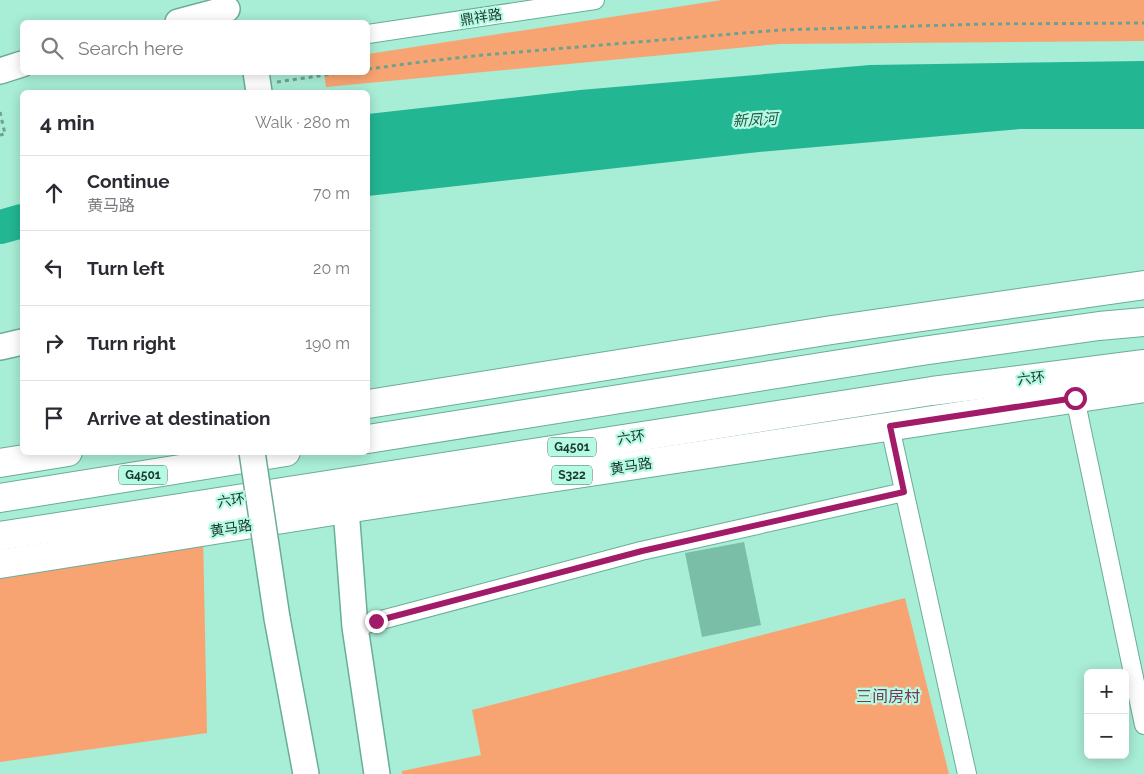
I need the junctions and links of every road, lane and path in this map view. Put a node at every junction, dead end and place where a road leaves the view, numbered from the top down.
1 (595, 0) edge
2 (229, 10) edge
3 (186, 20) edge
4 (1144, 23) edge
5 (370, 34) edge
6 (20, 65) edge
7 (370, 69) edge
8 (0, 70) edge
9 (322, 75) edge
10 (258, 83) edge
11 (0, 112) edge
12 (0, 135) edge
13 (1144, 284) edge
14 (1144, 322) edge
15 (20, 343) edge
16 (0, 348) edge
17 (1144, 364) edge
18 (1144, 388) edge
19 (1075, 398) junction
20 (370, 404) edge
21 (890, 426) junction
22 (370, 440) edge
23 (51, 455) edge
24 (252, 455) edge
25 (267, 455) edge
26 (0, 464) edge
27 (904, 492) junction
28 (0, 498) edge
29 (346, 509) junction
30 (0, 536) edge
31 (0, 564) edge
32 (355, 627) junction
33 (1144, 725) edge
34 (306, 774) edge
35 (377, 774) edge
36 (967, 774) edge

1 - 5 street, 鼎祥路
2 - 3 street
4 - 7 path
6 - 8 street
9 - 10 path
11 - 12 path
13 - 20 main road
14 - 22 main road
15 - 16 street
17 - 30 main road, 六环 / G4501
18 - 19 main road, 黄马路 / S322
19 - 21 main road, 黄马路 / S322
19 - 33 street
21 - 27 street
21 - 29 main road, 黄马路 / S322
23 - 26 main road
24 - 34 street, bridge
25 - 28 main road, G4501
27 - 32 street
27 - 36 street
29 - 31 main road, 黄马路 / S322
29 - 32 street
32 - 35 street

